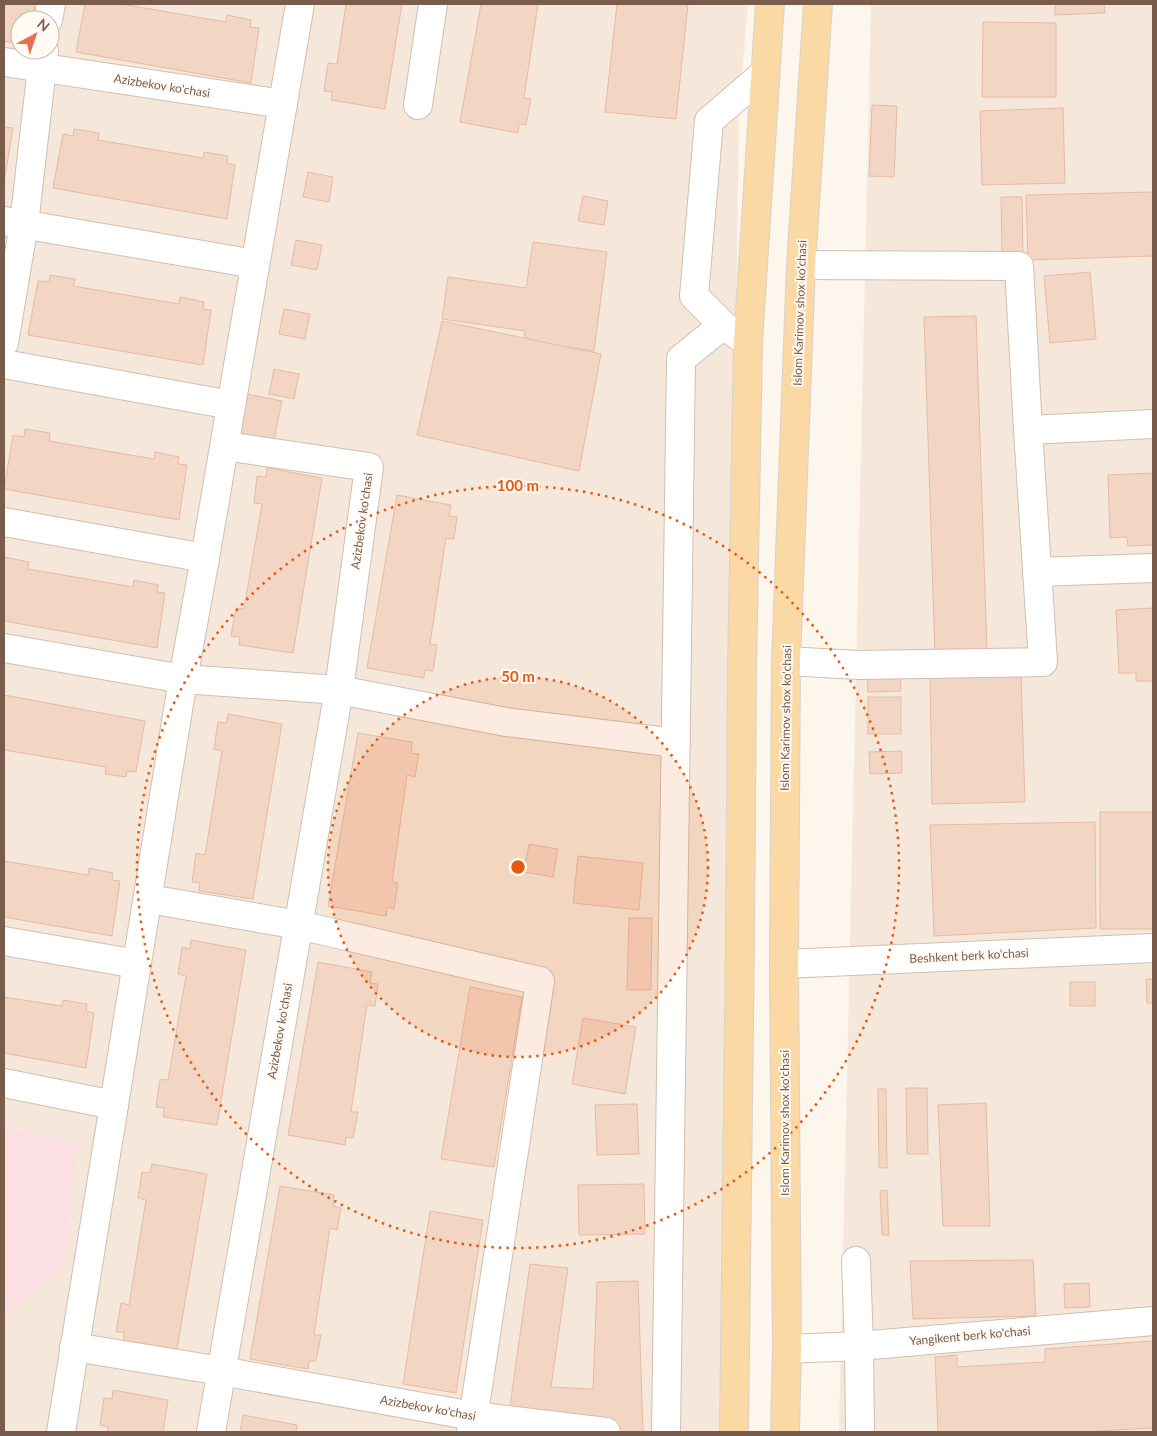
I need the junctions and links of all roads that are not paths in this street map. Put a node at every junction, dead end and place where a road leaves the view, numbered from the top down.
1 (300, 4) edge
2 (433, 4) edge
3 (770, 4) edge
4 (818, 4) edge
5 (29, 60) edge
6 (42, 60) edge
7 (47, 60) edge
8 (4, 62) edge
9 (765, 73) junction
10 (283, 104) junction
11 (418, 105) dead end
12 (14, 223) edge
13 (255, 264) junction
14 (801, 266) junction
15 (723, 325) junction
16 (748, 342) junction
17 (4, 344) edge
18 (4, 364) edge
19 (231, 405) junction
20 (1153, 424) edge
21 (1028, 430) junction
22 (225, 446) junction
23 (4, 522) edge
24 (205, 558) junction
25 (1153, 568) edge
26 (1037, 572) junction
27 (4, 648) edge
28 (786, 661) junction
29 (184, 679) junction
30 (338, 690) junction
31 (676, 743) junction
32 (741, 802) junction
33 (785, 808) junction
34 (149, 899) junction
35 (299, 926) junction
36 (4, 940) edge
37 (1153, 948) edge
38 (137, 964) junction
39 (784, 964) junction
40 (4, 1083) edge
41 (114, 1105) junction
42 (856, 1261) dead end
43 (1153, 1321) edge
44 (859, 1346) junction
45 (74, 1347) junction
46 (787, 1349) junction
47 (221, 1371) junction
48 (472, 1424) edge
49 (61, 1432) edge
50 (211, 1432) edge
51 (606, 1432) edge
52 (666, 1432) edge
53 (734, 1432) edge
54 (785, 1432) edge
55 (860, 1432) edge

1 - 10 street
2 - 11 street
3 - 9 main road
4 - 14 main road, Islom Karimov shox ko'chasi
5 - 8 street, Azizbekov ko'chasi
6 - 12 street
7 - 10 street, Azizbekov ko'chasi
9 - 15 street
9 - 16 main road
10 - 13 street
12 - 13 street
12 - 17 street
13 - 19 street
14 - 21 street
14 - 28 main road, Islom Karimov shox ko'chasi
15 - 16 street
15 - 31 street
16 - 32 main road
18 - 19 street
19 - 22 street
20 - 21 street
21 - 26 street
22 - 24 street
22 - 30 street, Azizbekov ko'chasi
23 - 24 street
24 - 29 street
25 - 26 street
26 - 28 street
27 - 29 street
28 - 33 main road, Islom Karimov shox ko'chasi
29 - 30 street
29 - 34 street
30 - 31 street
30 - 35 street, Azizbekov ko'chasi
31 - 52 street
32 - 33 main road
32 - 53 main road
33 - 39 main road, Islom Karimov shox ko'chasi
34 - 35 street
34 - 38 street
35 - 47 street, Azizbekov ko'chasi
35 - 48 street
36 - 38 street
37 - 39 street, Beshkent berk ko'chasi
38 - 41 street
39 - 46 main road, Islom Karimov shox ko'chasi
40 - 41 street
41 - 45 street
42 - 44 street
43 - 44 street, Yangikent berk ko'chasi
44 - 46 street, Yangikent berk ko'chasi
44 - 55 street
45 - 47 street, Azizbekov ko'chasi
45 - 49 street
46 - 54 main road, Islom Karimov shox ko'chasi
47 - 48 street, Azizbekov ko'chasi
47 - 50 street, Azizbekov ko'chasi
48 - 51 street, Azizbekov ko'chasi

